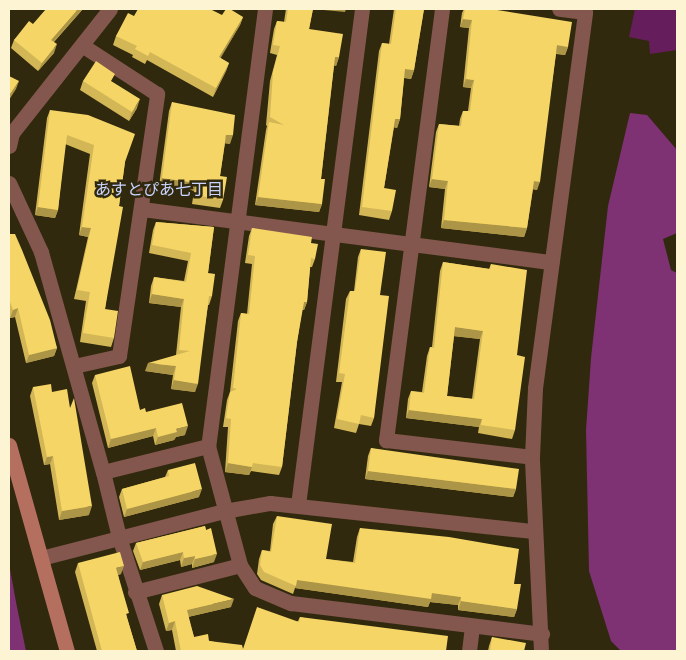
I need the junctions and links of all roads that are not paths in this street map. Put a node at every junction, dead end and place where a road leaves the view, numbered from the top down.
1 (110, 9) edge
2 (362, 9) edge
3 (442, 9) edge
4 (559, 9) edge
5 (260, 11) edge
6 (83, 46) junction
7 (9, 146) edge
8 (9, 183) edge
9 (142, 209) junction
10 (236, 220) junction
11 (331, 232) junction
12 (410, 243) junction
13 (552, 262) junction
14 (74, 366) junction
15 (9, 445) edge
16 (208, 446) junction
17 (532, 457) junction
18 (103, 472) junction
19 (298, 505) junction
20 (224, 511) junction
21 (534, 531) junction
22 (119, 537) junction
23 (41, 558) junction
24 (240, 564) junction
25 (135, 592) junction
26 (472, 626) junction
27 (542, 634) junction
28 (67, 651) edge
29 (156, 651) edge
30 (469, 651) edge
31 (541, 651) edge

1 - 6 street
2 - 11 street
3 - 12 street
4 - 13 street
5 - 10 street
6 - 7 street
6 - 9 street
8 - 14 street
9 - 10 street
9 - 14 street
10 - 11 street
10 - 16 street
11 - 12 street
11 - 19 street
12 - 13 street
12 - 17 street
13 - 17 street
14 - 18 street
15 - 23 street
16 - 18 street
16 - 20 street
17 - 21 street
18 - 22 street
19 - 20 street
19 - 21 street
20 - 22 street
20 - 24 street
21 - 27 street
22 - 23 street
22 - 25 street
23 - 28 street
24 - 25 street
24 - 26 street
25 - 29 street
26 - 27 street
26 - 30 street
27 - 31 street

